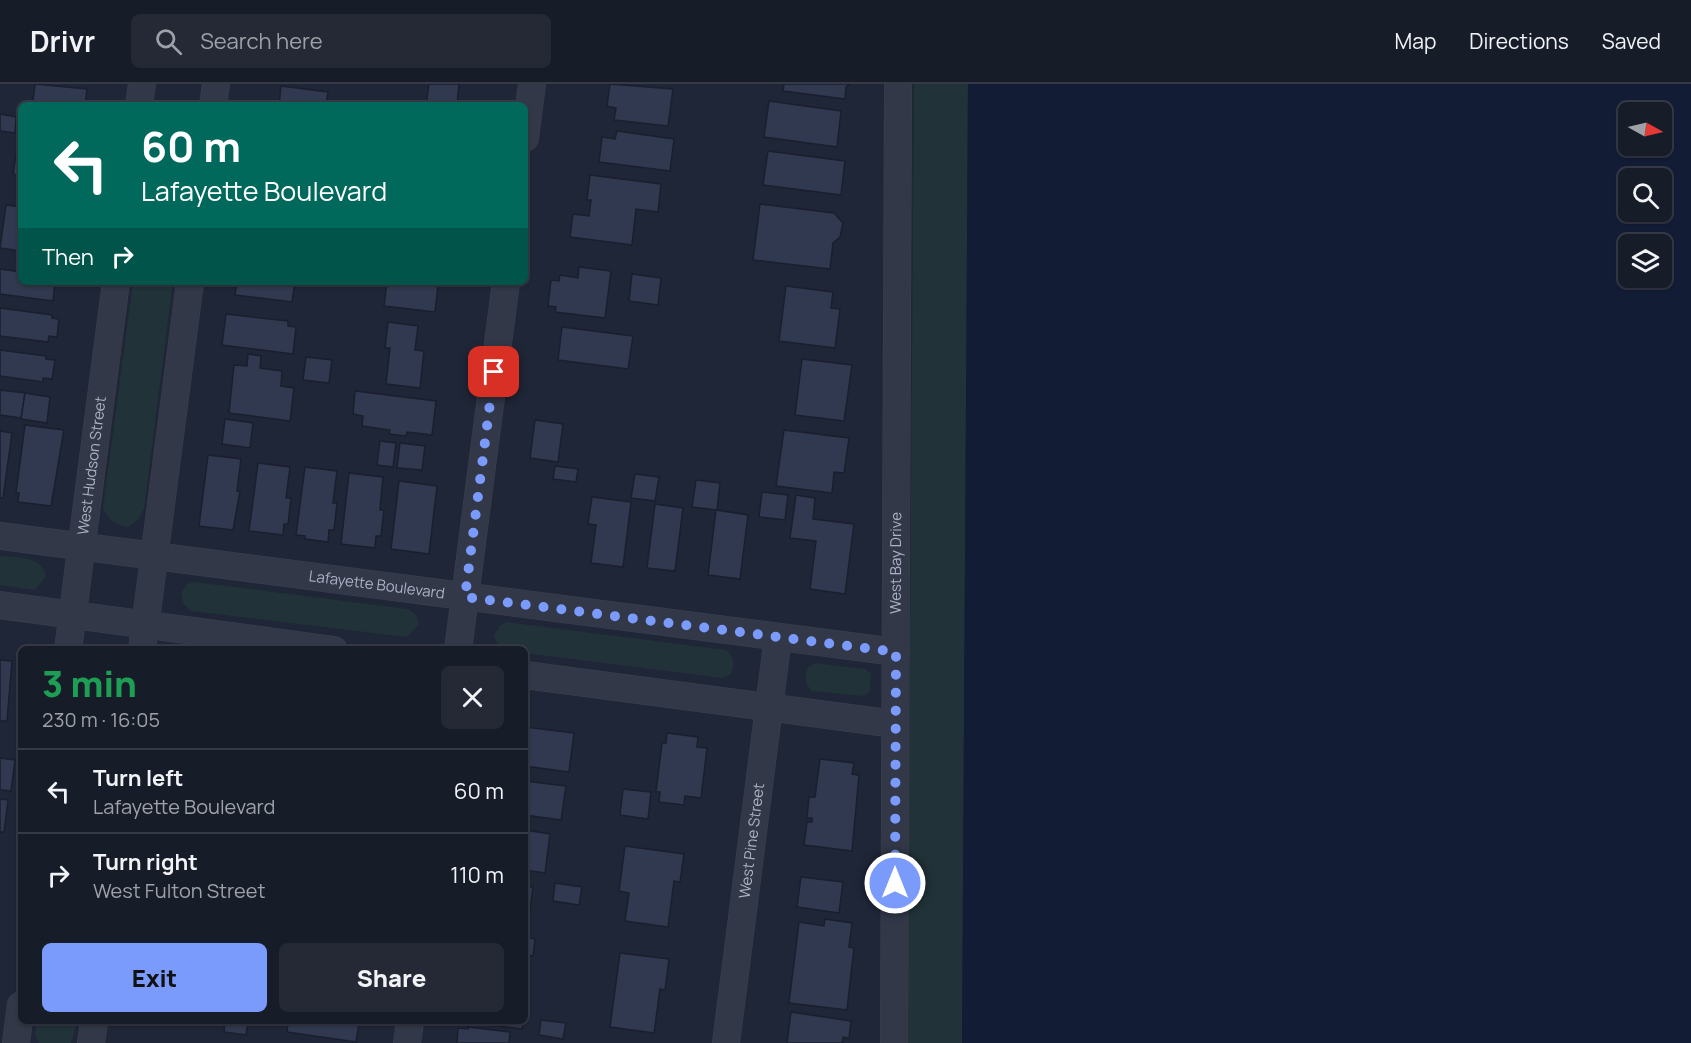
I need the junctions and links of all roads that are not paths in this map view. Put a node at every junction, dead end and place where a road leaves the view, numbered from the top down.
1 (216, 84) edge
2 (532, 84) edge
3 (898, 84) edge
4 (213, 102) edge
5 (528, 115) edge
6 (116, 285) edge
7 (190, 285) edge
8 (506, 285) edge
9 (0, 536) edge
10 (81, 547) junction
11 (154, 556) junction
12 (465, 597) junction
13 (0, 605) edge
14 (73, 615) junction
15 (144, 637) edge
16 (778, 637) junction
17 (69, 646) edge
18 (276, 646) edge
19 (459, 646) edge
20 (896, 652) junction
21 (528, 675) edge
22 (770, 707) junction
23 (895, 724) junction
24 (18, 1024) edge
25 (94, 1024) edge
26 (410, 1024) edge
27 (16, 1043) edge
28 (91, 1043) edge
29 (407, 1043) edge
30 (726, 1043) edge
31 (894, 1043) edge

1 - 4 street
2 - 5 street
3 - 20 street, West Bay Drive
6 - 10 street, West Hudson Street
7 - 11 street
8 - 12 street
9 - 10 street, Lafayette Boulevard
10 - 11 street, Lafayette Boulevard
10 - 14 street, West Hudson Street
11 - 12 street, Lafayette Boulevard
11 - 15 street
12 - 16 street, Lafayette Boulevard
12 - 19 street
13 - 14 street
14 - 15 street
14 - 17 street, West Hudson Street
15 - 18 street
16 - 20 street, Lafayette Boulevard
16 - 22 street, West Pine Street
20 - 23 street, West Bay Drive
21 - 22 street
22 - 23 street
22 - 30 street, West Pine Street
23 - 31 street, West Bay Drive
24 - 27 street
25 - 28 street
26 - 29 street

